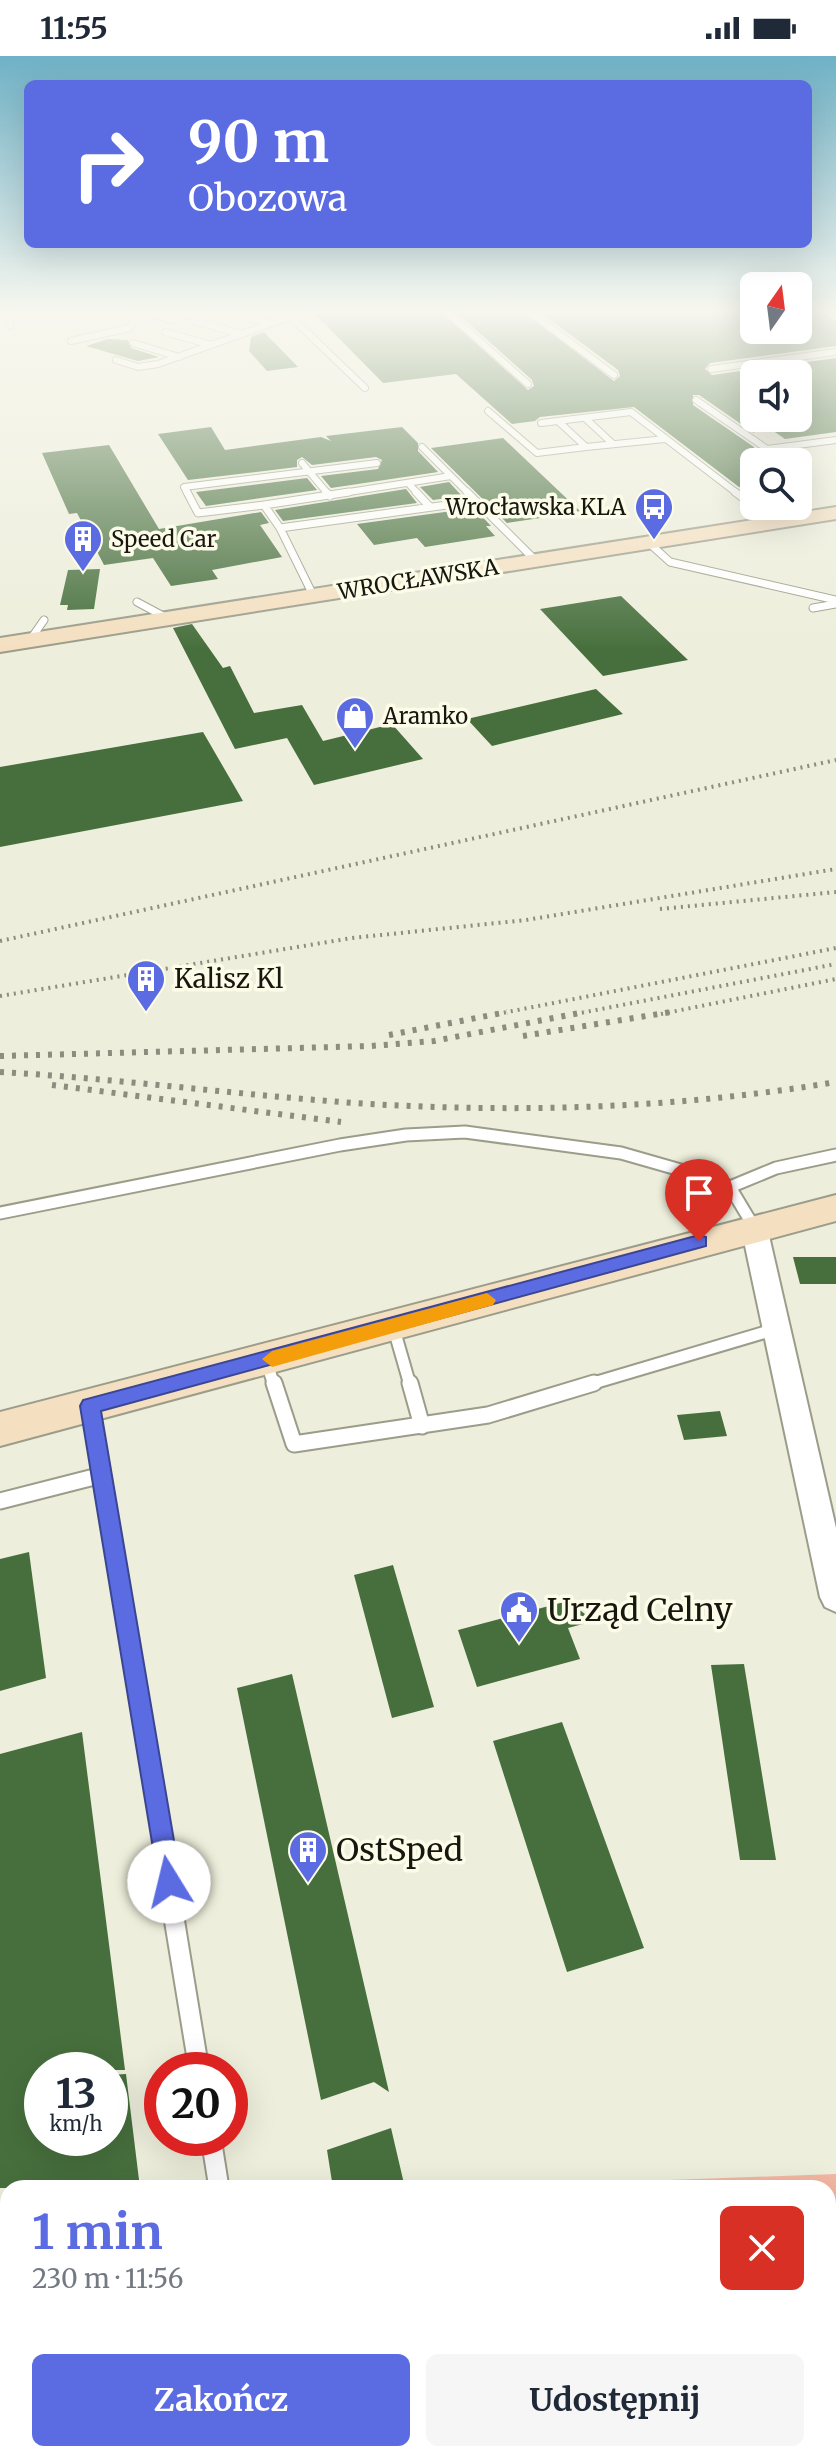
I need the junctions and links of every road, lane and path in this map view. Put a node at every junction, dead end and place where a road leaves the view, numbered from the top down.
1 (505, 425) edge
2 (563, 425) edge
3 (593, 425) edge
4 (648, 425) edge
5 (733, 425) edge
6 (665, 439) junction
7 (836, 440) edge
8 (613, 444) junction
9 (422, 447) dead end
10 (586, 447) junction
11 (302, 463) dead end
12 (377, 463) dead end
13 (310, 471) junction
14 (451, 476) junction
15 (409, 484) junction
16 (330, 496) junction
17 (476, 501) junction
18 (264, 505) junction
19 (430, 507) junction
20 (836, 513) edge
21 (775, 522) junction
22 (280, 528) junction
23 (648, 542) junction
24 (535, 560) junction
25 (313, 595) junction
26 (137, 602) dead end
27 (836, 602) edge
28 (813, 608) dead end
29 (167, 618) junction
30 (44, 620) dead end
31 (30, 640) junction
32 (0, 645) edge
33 (836, 1155) edge
34 (730, 1187) junction
35 (836, 1208) edge
36 (0, 1213) edge
37 (754, 1227) junction
38 (393, 1326) junction
39 (776, 1329) junction
40 (266, 1361) junction
41 (90, 1406) junction
42 (422, 1426) junction
43 (0, 1429) edge
44 (102, 1475) junction
45 (0, 1501) edge
46 (836, 1597) edge
47 (196, 2052) edge
48 (214, 2156) edge
49 (218, 2180) edge

1 - 10 lane
2 - 10 lane
3 - 8 lane
4 - 6 lane
5 - 7 lane
6 - 8 lane
6 - 21 lane
8 - 10 lane
9 - 14 lane
11 - 13 lane
12 - 13 lane
13 - 16 lane
13 - 18 lane
14 - 15 lane
14 - 17 lane
15 - 16 lane
15 - 19 lane
16 - 18 lane
17 - 19 lane
17 - 24 lane
18 - 22 lane
19 - 22 lane
20 - 21 street, WROCŁAWSKA
21 - 23 street, WROCŁAWSKA
22 - 25 lane
23 - 24 street, WROCŁAWSKA
23 - 27 lane
24 - 25 street, WROCŁAWSKA
25 - 29 street, WROCŁAWSKA
26 - 29 lane
27 - 28 lane
29 - 31 street, WROCŁAWSKA
30 - 31 lane
31 - 32 street, WROCŁAWSKA
33 - 34 lane
34 - 36 lane
34 - 37 lane
35 - 37 street
37 - 38 street
37 - 39 street
38 - 40 street
38 - 42 lane
39 - 42 lane
39 - 46 street
40 - 41 street
40 - 42 lane
41 - 43 street
41 - 44 lane
44 - 45 lane
44 - 47 lane
48 - 49 lane

